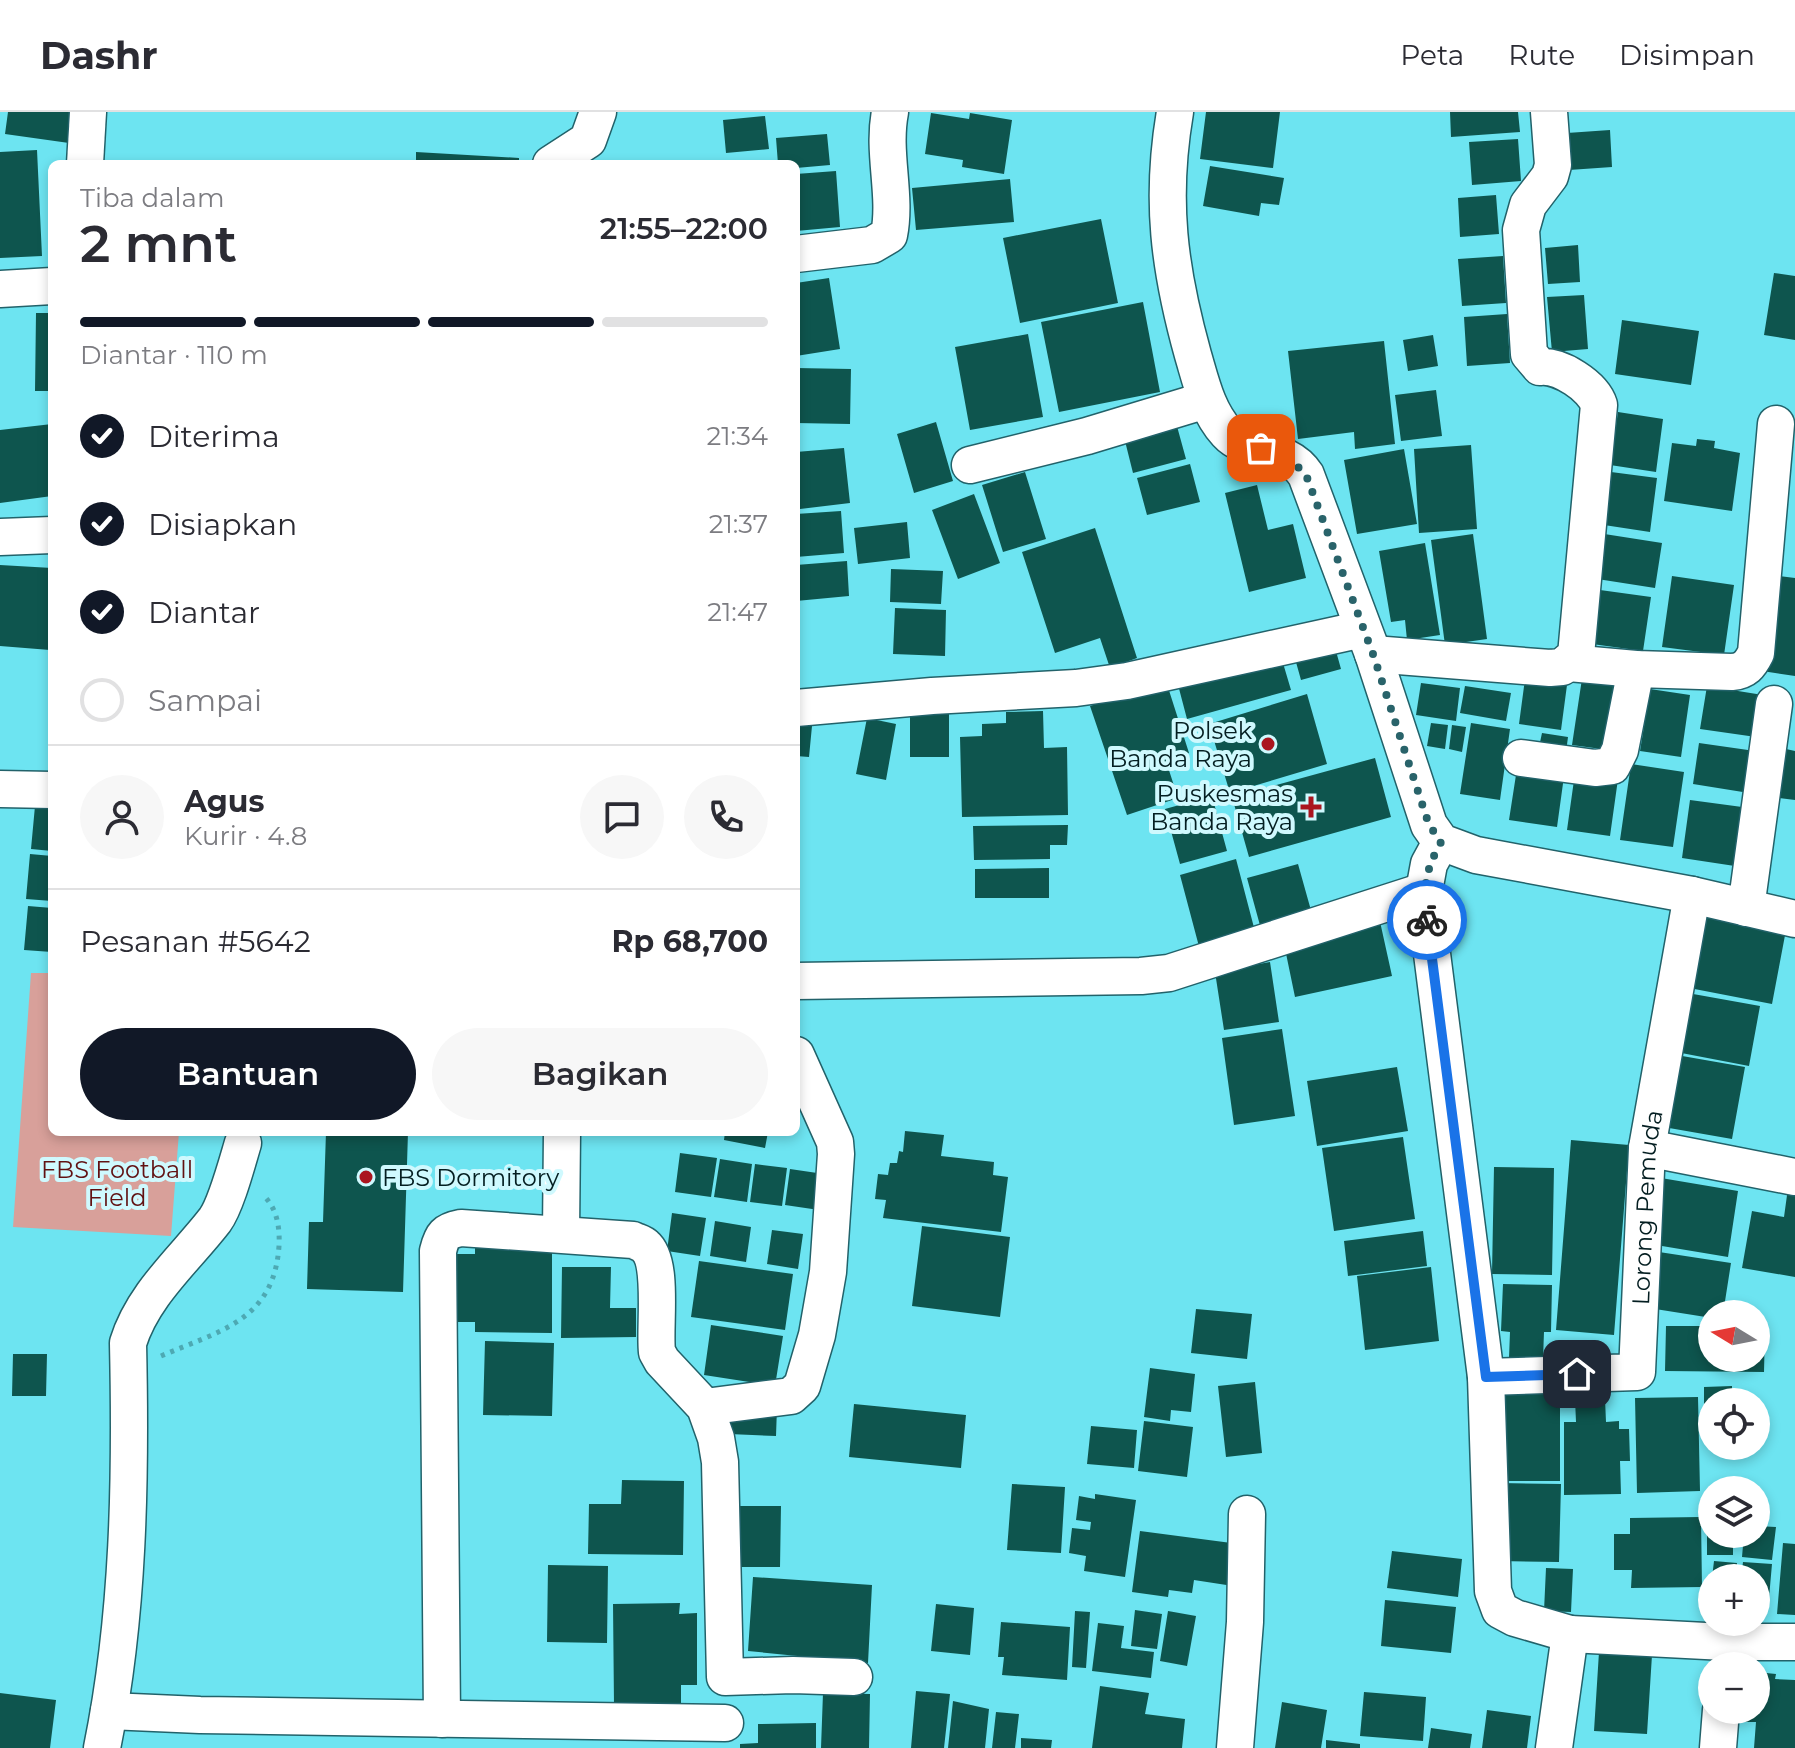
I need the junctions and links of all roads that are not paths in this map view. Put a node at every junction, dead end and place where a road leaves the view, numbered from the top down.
1 (88, 112) edge
2 (598, 112) edge
3 (890, 112) edge
4 (1175, 112) edge
5 (1549, 112) edge
6 (85, 160) edge
7 (557, 160) edge
8 (800, 254) edge
9 (48, 286) edge
10 (0, 289) edge
11 (1206, 400) junction
12 (1776, 424) dead end
13 (970, 465) dead end
14 (48, 535) edge
15 (0, 537) edge
16 (1368, 641) junction
17 (1569, 663) junction
18 (1636, 669) junction
19 (1774, 704) dead end
20 (800, 708) edge
21 (1521, 758) dead end
22 (0, 789) edge
23 (48, 790) edge
24 (1441, 842) junction
25 (1424, 891) junction
26 (1692, 895) junction
27 (1746, 908) junction
28 (1795, 919) edge
29 (800, 981) edge
30 (800, 1064) edge
31 (562, 1136) edge
32 (243, 1143) dead end
33 (1647, 1148) junction
34 (1795, 1177) edge
35 (561, 1233) junction
36 (1486, 1377) junction
37 (705, 1407) junction
38 (1247, 1514) dead end
39 (1570, 1634) junction
40 (1795, 1642) edge
41 (1709, 1652) edge
42 (1736, 1652) edge
43 (725, 1677) junction
44 (854, 1677) dead end
45 (109, 1711) junction
46 (442, 1719) junction
47 (1720, 1724) edge
48 (480, 1734) edge
49 (725, 1736) edge
50 (102, 1748) edge
51 (1235, 1748) edge
52 (1554, 1748) edge
53 (1718, 1748) edge

1 - 6 street
2 - 7 street
3 - 8 street
4 - 11 street
5 - 17 street
9 - 10 street
11 - 13 street
11 - 16 street
12 - 18 street
14 - 15 street
16 - 17 street
16 - 20 street
16 - 24 street
17 - 18 street
18 - 21 street
19 - 27 street
22 - 23 street
24 - 25 street
24 - 26 street
25 - 29 street
25 - 36 street
26 - 27 street
26 - 33 street, Lorong Pemuda
27 - 28 street
30 - 37 street
31 - 35 street
32 - 45 street
33 - 34 street
33 - 36 street, Lorong Pemuda
35 - 37 street
35 - 46 street
36 - 39 street
37 - 43 street
38 - 51 street
39 - 41 street
39 - 52 street
40 - 42 street
43 - 44 street
43 - 49 street
45 - 46 street
45 - 50 street
46 - 48 street
47 - 53 street
48 - 49 street

